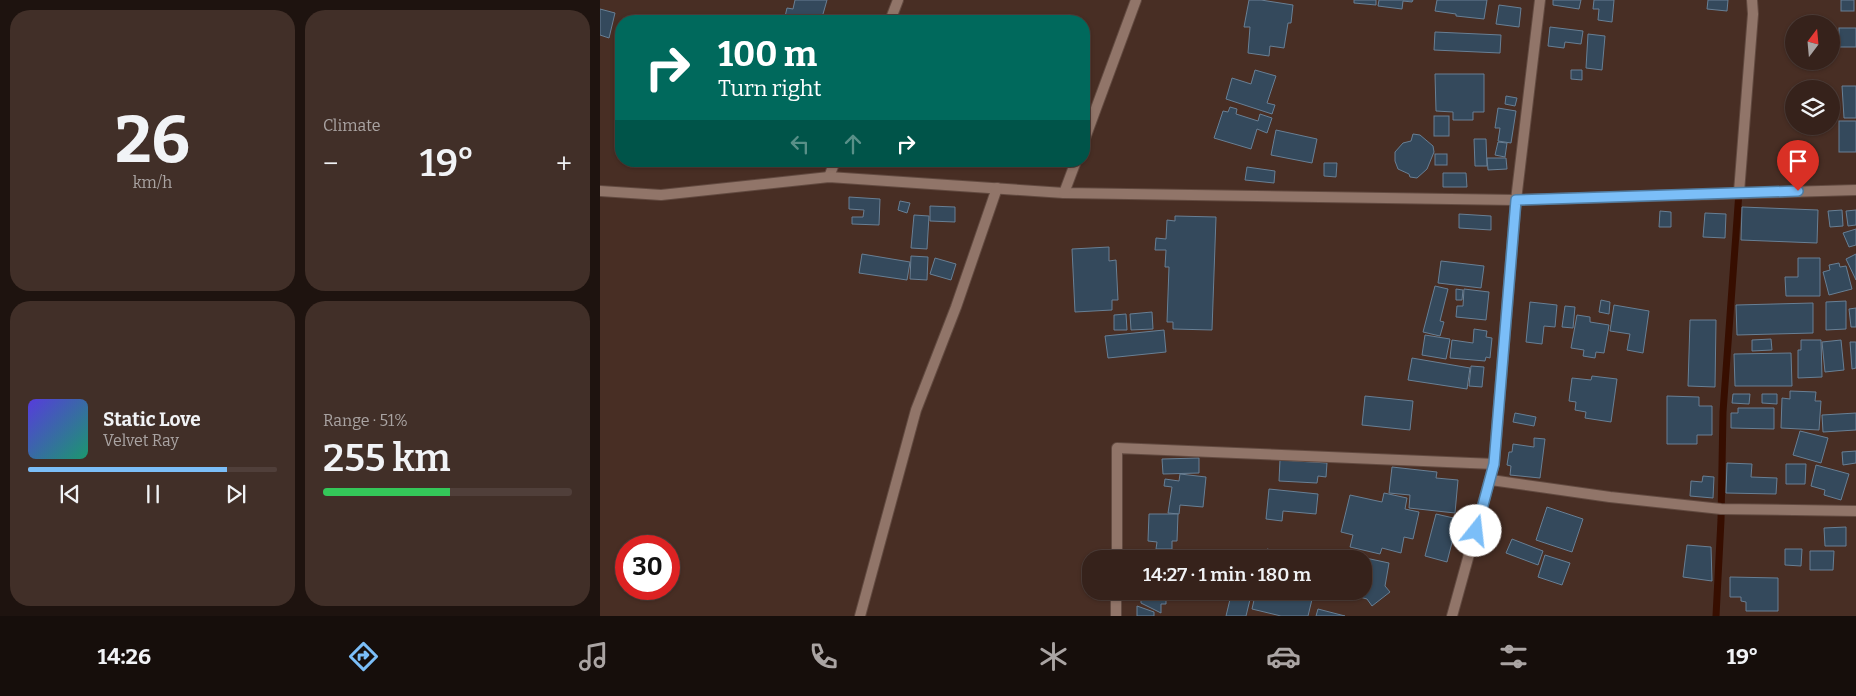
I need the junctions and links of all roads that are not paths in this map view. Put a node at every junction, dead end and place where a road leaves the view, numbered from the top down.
1 (898, 0) edge
2 (1136, 0) edge
3 (1540, 0) edge
4 (1752, 0) edge
5 (892, 15) edge
6 (1090, 125) edge
7 (833, 167) edge
8 (1074, 167) edge
9 (829, 177) junction
10 (997, 188) junction
11 (1856, 190) edge
12 (600, 191) edge
13 (1739, 192) junction
14 (1064, 193) junction
15 (1516, 200) junction
16 (1494, 464) junction
17 (1490, 480) junction
18 (1856, 511) edge
19 (1117, 550) edge
20 (1116, 600) edge
21 (860, 616) edge
22 (1116, 616) edge
23 (1452, 616) edge

1 - 5 street
2 - 6 street
3 - 15 street
4 - 13 street
7 - 9 street
8 - 14 street
9 - 10 street
9 - 12 street
10 - 14 street
10 - 21 street
11 - 13 street
13 - 15 street
14 - 15 street
15 - 16 street
16 - 17 street
16 - 19 street
17 - 18 street
17 - 23 street
20 - 22 street

